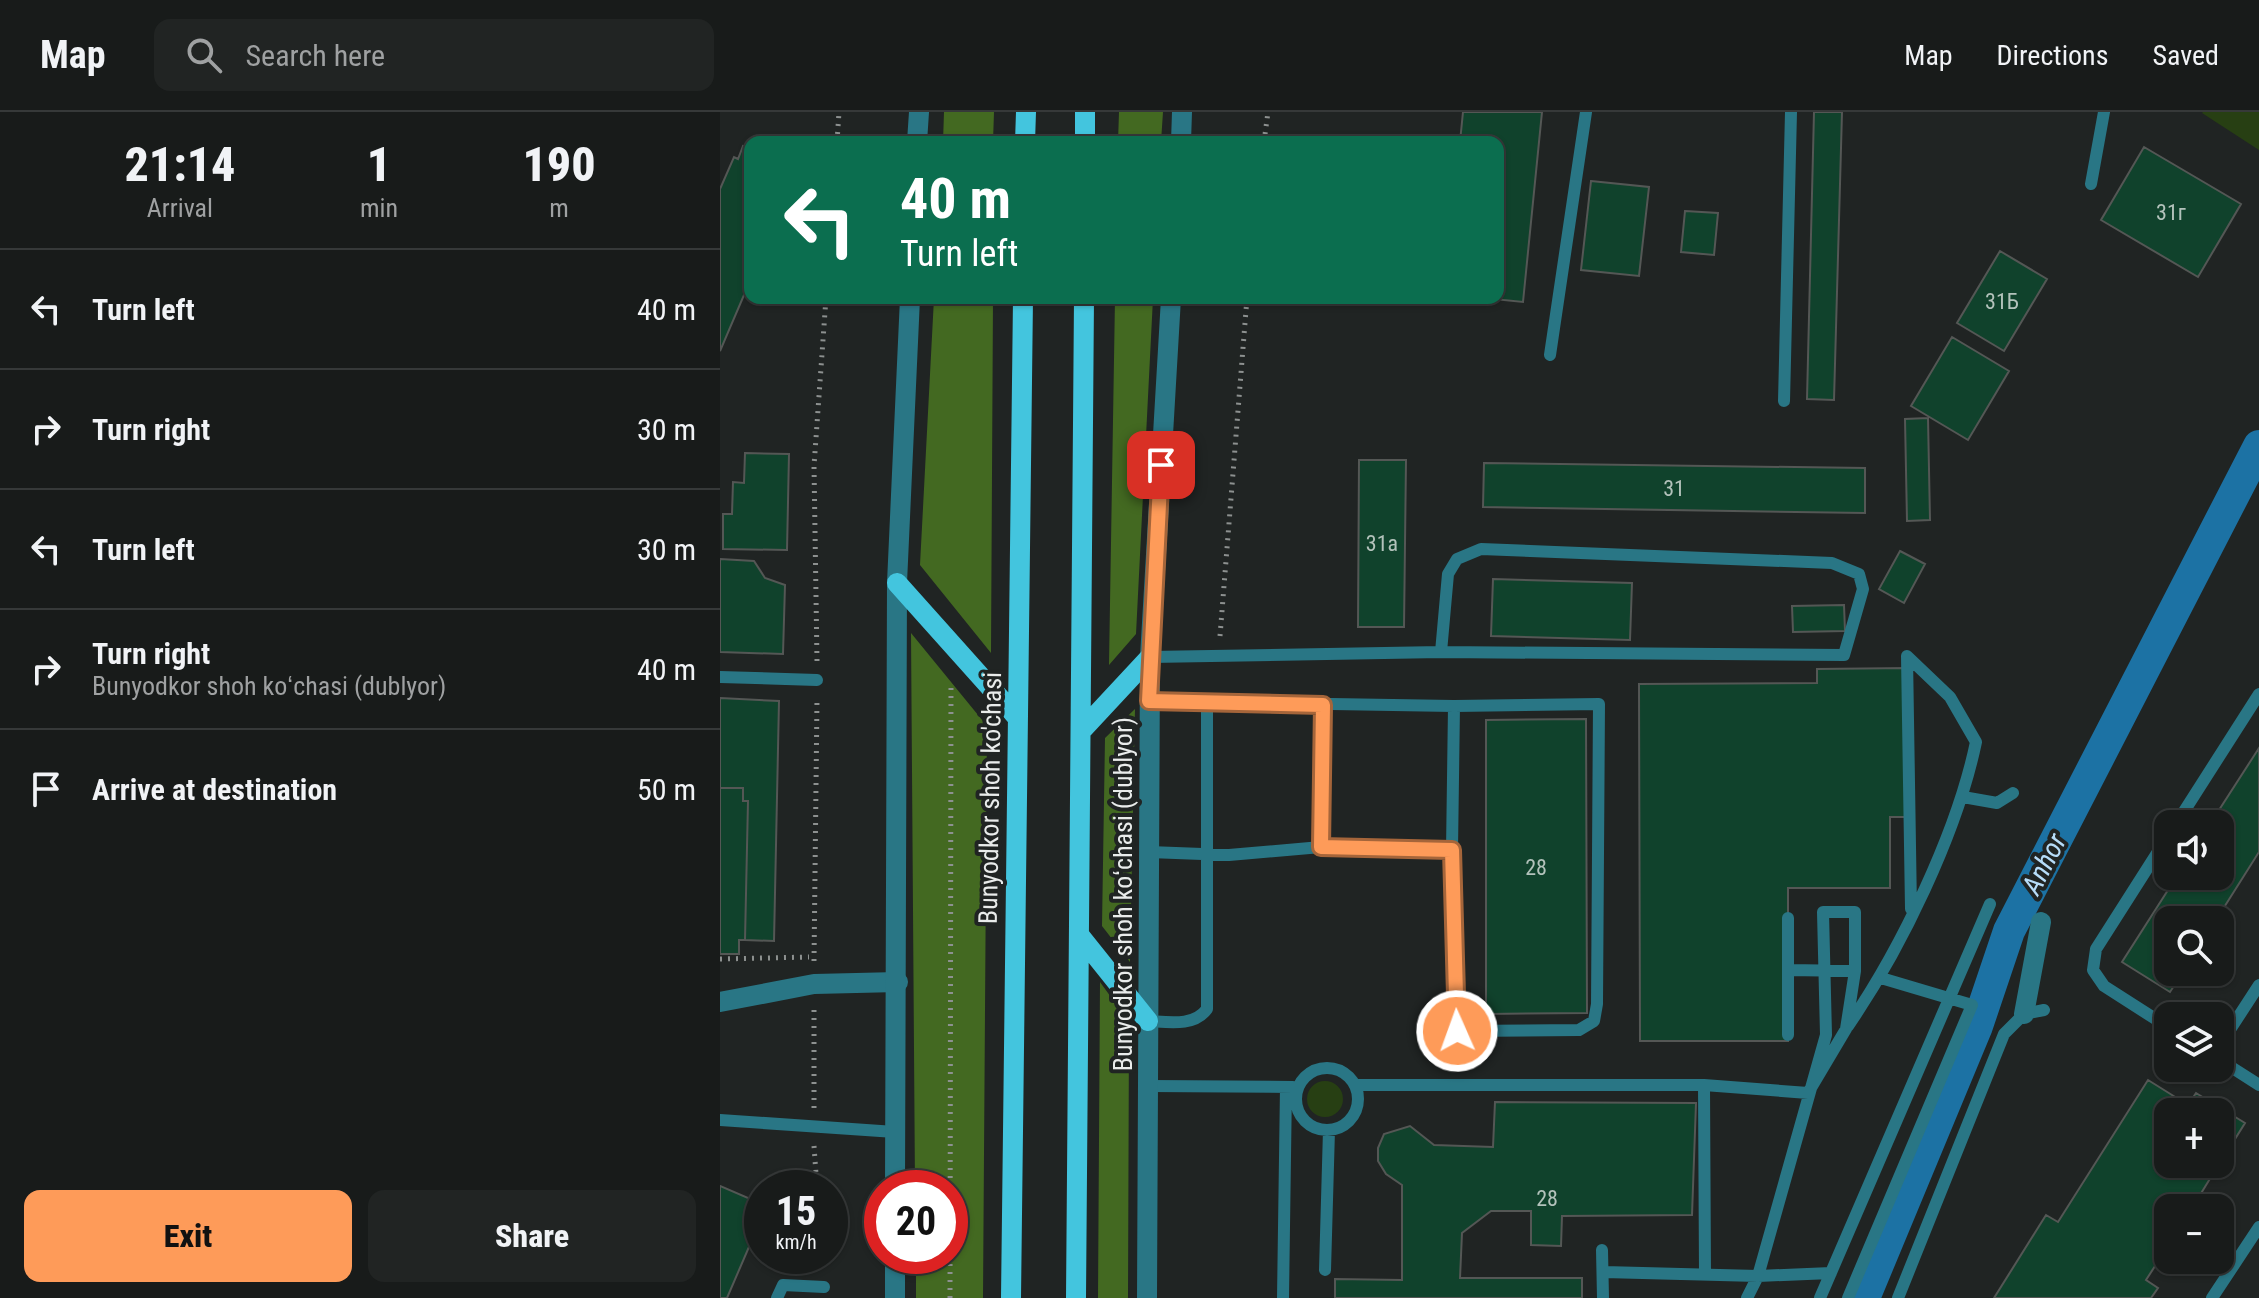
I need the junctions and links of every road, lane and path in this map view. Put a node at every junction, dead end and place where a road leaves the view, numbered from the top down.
1 (839, 112) edge
2 (919, 112) edge
3 (1026, 112) edge
4 (1085, 112) edge
5 (1182, 112) edge
6 (1268, 112) edge
7 (1586, 112) edge
8 (1791, 112) edge
9 (2104, 112) edge
10 (837, 136) edge
11 (917, 136) edge
12 (1025, 136) edge
13 (1085, 136) edge
14 (1181, 136) edge
15 (1265, 136) edge
16 (2091, 184) dead end
17 (826, 304) edge
18 (910, 304) edge
19 (1023, 304) edge
20 (1084, 304) edge
21 (1171, 304) edge
22 (1247, 304) edge
23 (1550, 355) dead end
24 (1784, 401) dead end
25 (897, 583) junction
26 (1441, 652) junction
27 (1218, 654) junction
28 (1150, 657) junction
29 (1930, 675) junction
30 (720, 677) edge
31 (1907, 678) junction
32 (817, 680) junction
33 (951, 682) dead end
34 (2259, 694) edge
35 (1149, 701) junction
36 (1207, 703) junction
37 (1323, 705) junction
38 (1454, 706) junction
39 (1016, 716) junction
40 (1083, 729) junction
41 (2013, 793) dead end
42 (1963, 797) junction
43 (2185, 810) edge
44 (1321, 847) junction
45 (1452, 850) junction
46 (1149, 852) junction
47 (1208, 853) junction
48 (2154, 858) edge
49 (1990, 904) dead end
50 (1911, 913) junction
51 (1788, 918) dead end
52 (2041, 922) dead end
53 (1080, 936) junction
54 (814, 957) junction
55 (720, 959) edge
56 (1788, 970) junction
57 (1825, 970) junction
58 (1855, 971) junction
59 (1881, 978) junction
60 (898, 982) junction
61 (814, 984) junction
62 (2259, 985) edge
63 (1952, 998) junction
64 (720, 1002) edge
65 (2034, 1012) joint
66 (2154, 1018) edge
67 (1148, 1021) junction
68 (2234, 1023) edge
69 (1846, 1029) junction
70 (1788, 1035) dead end
71 (2234, 1069) edge
72 (1355, 1085) junction
73 (1704, 1085) junction
74 (2259, 1085) edge
75 (1148, 1086) junction
76 (1292, 1088) junction
77 (1808, 1093) junction
78 (720, 1120) edge
79 (813, 1128) junction
80 (1329, 1130) junction
81 (895, 1132) junction
82 (816, 1170) edge
83 (895, 1170) edge
84 (2259, 1227) edge
85 (1602, 1250) dead end
86 (1325, 1270) dead end
87 (1604, 1272) junction
88 (1831, 1273) junction
89 (895, 1274) edge
90 (1705, 1274) junction
91 (1758, 1276) junction
92 (824, 1287) dead end
93 (777, 1298) edge
94 (895, 1298) edge
95 (950, 1298) edge
96 (1011, 1298) edge
97 (1076, 1298) edge
98 (1147, 1298) edge
99 (1283, 1298) edge
100 (1603, 1298) edge
101 (1747, 1298) edge
102 (1820, 1298) edge
103 (1848, 1298) edge
104 (1898, 1298) edge
105 (2212, 1298) edge

1 - 10 path
2 - 11 street
3 - 12 main road
4 - 13 main road
5 - 14 street
6 - 15 path
7 - 23 lane
8 - 24 lane
9 - 16 lane
17 - 32 path
18 - 25 street
19 - 39 main road, Bunyodkor shoh ko'chasi
20 - 40 main road
21 - 28 street, Bunyodkor shoh koʻchasi (dublyor)
22 - 27 path
25 - 39 main road
25 - 60 street
26 - 26 lane
26 - 27 lane
27 - 28 lane
28 - 35 street, Bunyodkor shoh koʻchasi (dublyor)
28 - 40 main road
29 - 31 lane
29 - 31 lane
29 - 42 lane
30 - 32 lane
31 - 50 lane
32 - 54 path
33 - 95 path
34 - 43 lane
35 - 36 lane
35 - 46 street, Bunyodkor shoh koʻchasi (dublyor)
36 - 37 lane
36 - 47 lane
37 - 38 lane
37 - 44 lane
38 - 45 lane
38 - 45 lane
39 - 96 main road, Bunyodkor shoh ko'chasi
40 - 53 main road
41 - 42 lane
42 - 50 lane
44 - 45 lane
44 - 47 lane
46 - 47 lane
46 - 67 street, Bunyodkor shoh koʻchasi (dublyor)
47 - 67 lane
48 - 66 lane
49 - 63 lane
50 - 59 lane
51 - 56 lane
52 - 65 street
53 - 67 main road
53 - 97 main road
54 - 55 path
54 - 61 path
56 - 57 lane
56 - 70 lane
57 - 58 lane
57 - 58 lane
57 - 77 lane
58 - 69 lane
59 - 63 lane
59 - 69 lane
60 - 61 street
60 - 81 street
61 - 64 street
61 - 79 path
62 - 68 lane
63 - 88 lane
63 - 103 lane
65 - 104 lane
67 - 75 street, Bunyodkor shoh koʻchasi (dublyor)
69 - 77 lane
71 - 74 lane
72 - 73 lane
72 - 76 lane
72 - 80 lane
73 - 77 lane
73 - 90 lane
75 - 76 lane
75 - 98 street, Bunyodkor shoh koʻchasi (dublyor)
76 - 80 lane
76 - 99 lane
77 - 91 lane
78 - 79 lane
79 - 81 lane
79 - 82 path
80 - 86 lane
81 - 83 street
84 - 105 lane
85 - 87 lane
87 - 90 lane
87 - 100 lane
88 - 91 lane
88 - 102 lane
89 - 94 street
90 - 91 lane
91 - 101 lane
92 - 93 lane

